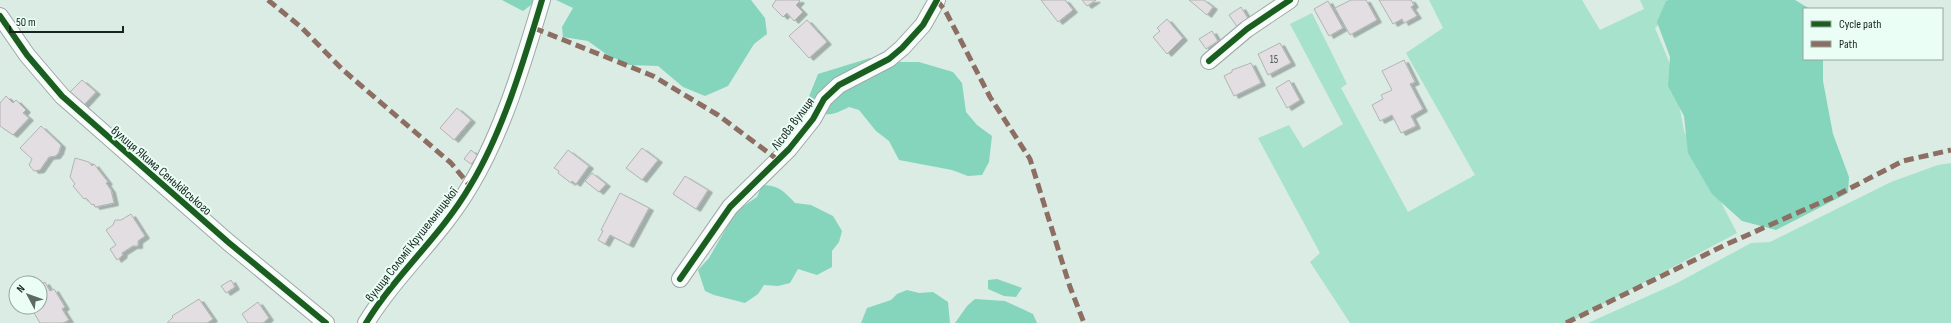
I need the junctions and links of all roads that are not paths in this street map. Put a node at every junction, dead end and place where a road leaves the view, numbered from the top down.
1 (542, 0) edge
2 (937, 0) edge
3 (1290, 0) edge
4 (0, 16) edge
5 (1209, 61) dead end
6 (680, 278) dead end
7 (326, 323) edge
8 (366, 323) edge

1 - 8 street, вулиця Соломії Крушельницької
2 - 6 street, Лісова вулиця
3 - 5 street
4 - 7 street, вулиця Якима Сеньківського

